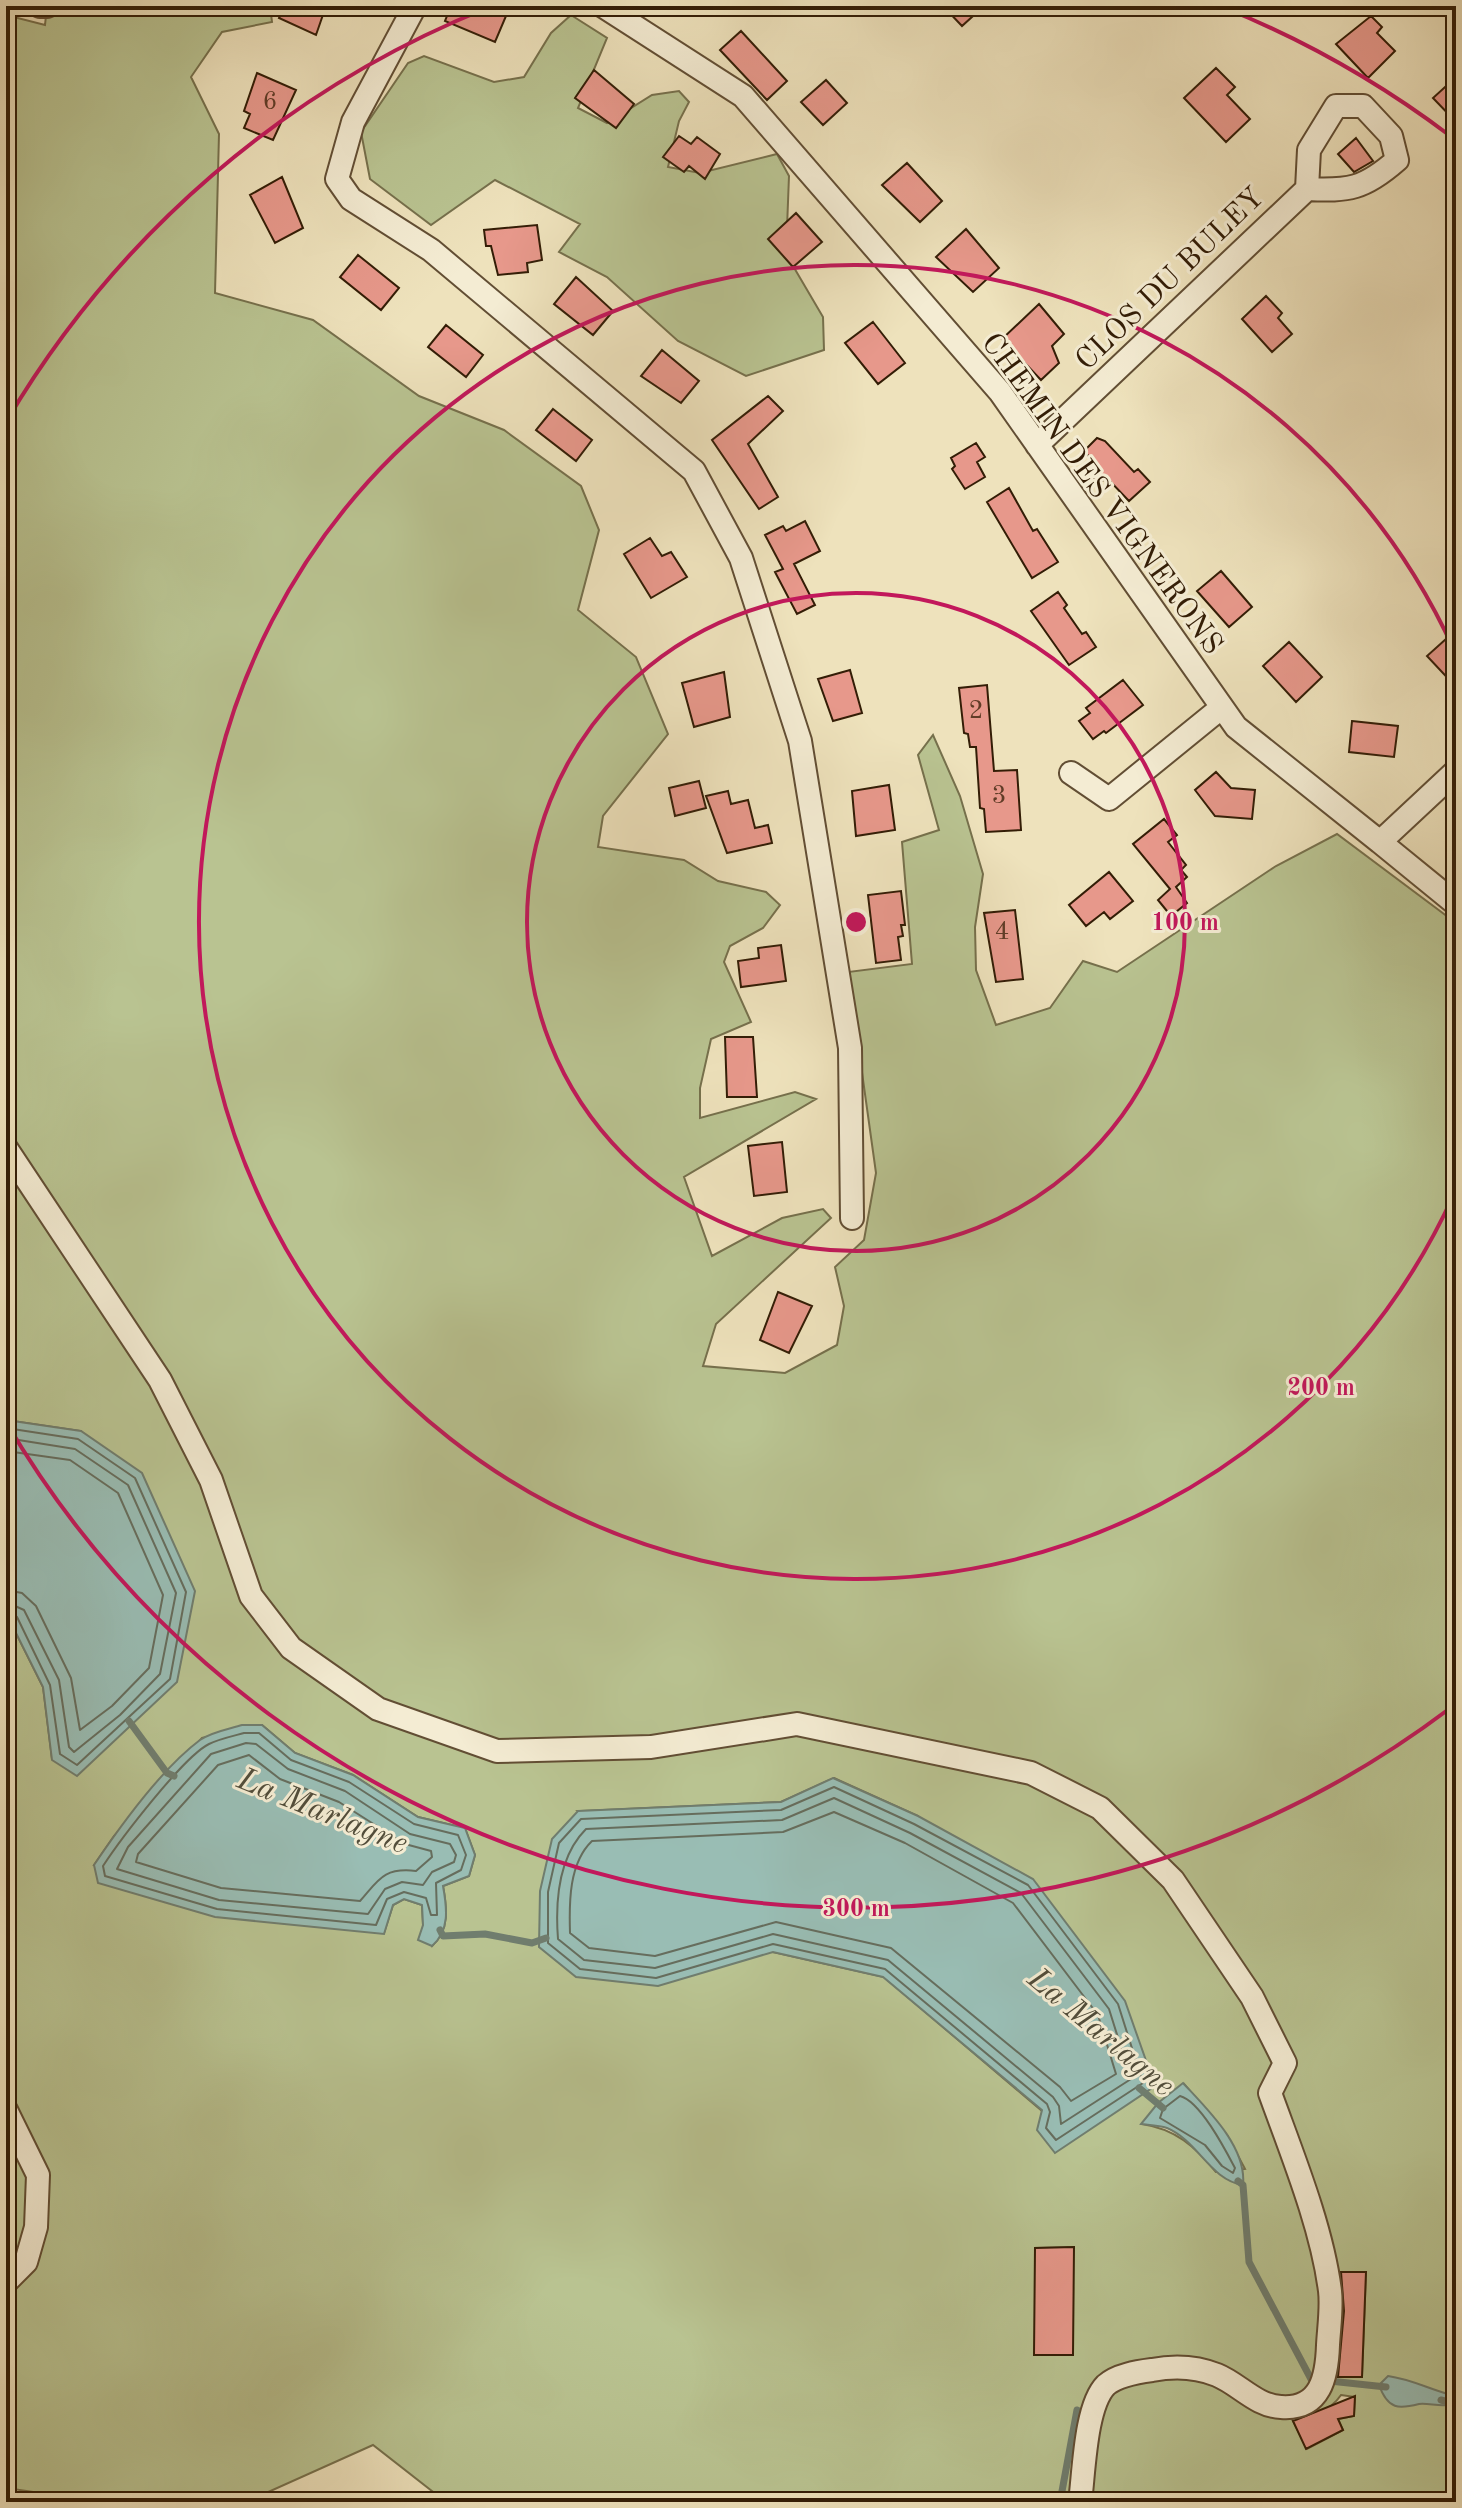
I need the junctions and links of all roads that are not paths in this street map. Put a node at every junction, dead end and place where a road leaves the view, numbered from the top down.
1 (40, 6) edge
2 (47, 6) edge
3 (415, 6) edge
4 (603, 6) edge
5 (1307, 189) junction
6 (1037, 445) junction
7 (1221, 708) junction
8 (1456, 771) edge
9 (1071, 773) dead end
10 (1380, 842) junction
11 (1456, 904) edge
12 (6, 1148) edge
13 (852, 1218) dead end
14 (6, 2110) edge
15 (6, 2282) edge
16 (1080, 2502) edge

1 - 2 street
3 - 13 street
4 - 6 street, CHEMIN DES VIGNERONS
5 - 5 street, CLOS DU BULEY
5 - 6 street, CLOS DU BULEY
6 - 7 street, CHEMIN DES VIGNERONS
7 - 9 street
7 - 10 street, CHEMIN DES VIGNERONS
8 - 10 street
10 - 11 street, CHEMIN DES VIGNERONS
12 - 16 street
14 - 15 street

